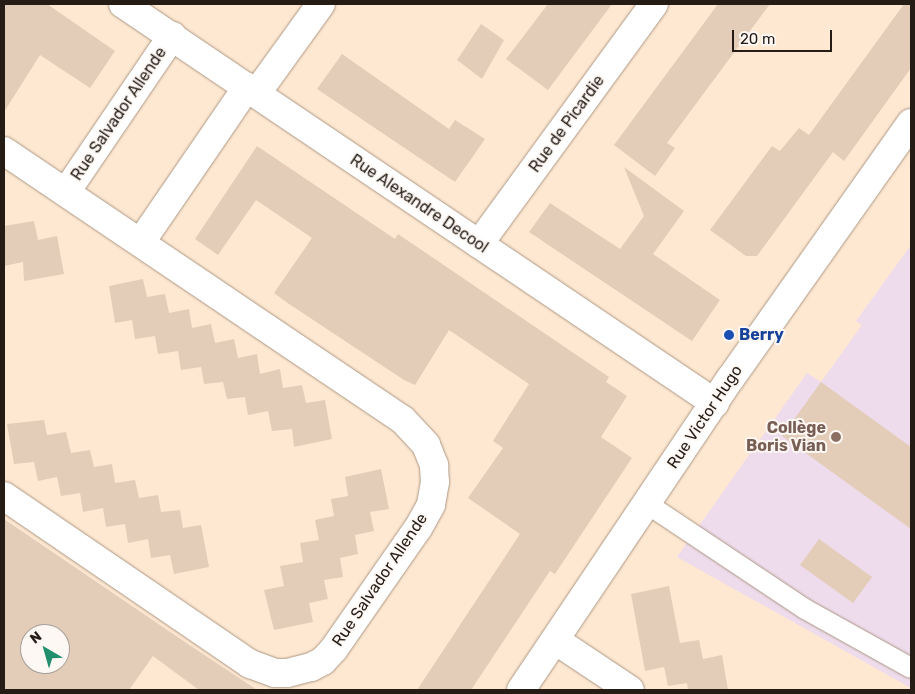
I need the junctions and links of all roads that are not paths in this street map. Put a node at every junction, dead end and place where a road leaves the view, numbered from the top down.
1 (124, 4) edge
2 (321, 4) edge
3 (654, 4) edge
4 (172, 36) junction
5 (252, 90) junction
6 (911, 123) edge
7 (4, 151) edge
8 (66, 192) junction
9 (141, 242) junction
10 (479, 244) junction
11 (715, 403) junction
12 (4, 496) edge
13 (646, 503) junction
14 (554, 640) junction
15 (911, 668) edge
16 (521, 690) edge
17 (630, 690) edge

1 - 4 street, Rue Alexandre Decool
2 - 5 street
3 - 10 street, Rue de Picardie
4 - 5 street, Rue Alexandre Decool
4 - 8 street, Rue Salvador Allende
5 - 9 street
5 - 10 street, Rue Alexandre Decool
6 - 11 street, Rue Victor Hugo
7 - 8 street, Rue Salvador Allende
8 - 9 street, Rue Salvador Allende
9 - 12 street, Rue Salvador Allende
10 - 11 street, Rue Alexandre Decool
11 - 13 street, Rue Victor Hugo
13 - 14 street, Rue Victor Hugo
13 - 15 lane
14 - 16 street, Rue Victor Hugo
14 - 17 street

